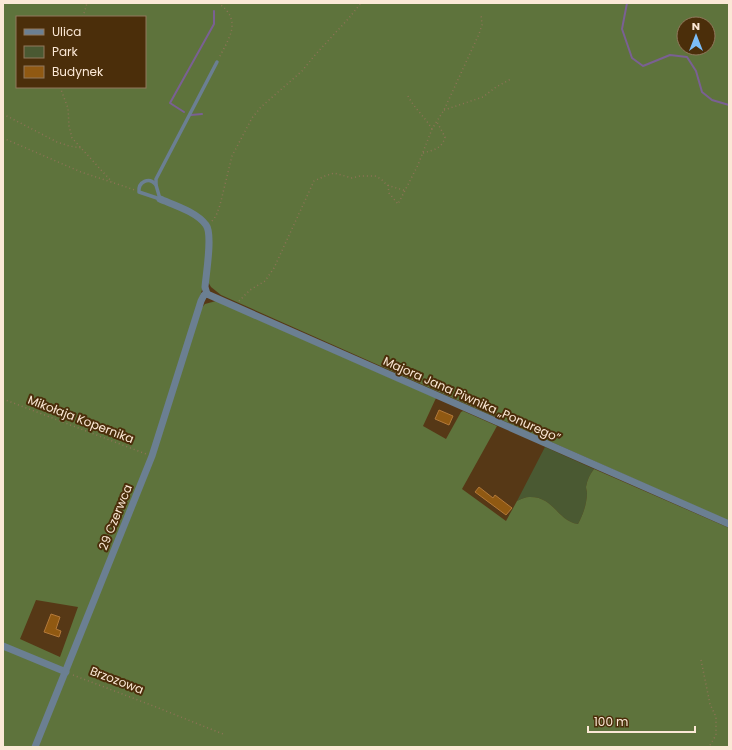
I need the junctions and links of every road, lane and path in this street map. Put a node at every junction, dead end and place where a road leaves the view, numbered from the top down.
1 (87, 3) edge
2 (218, 3) edge
3 (360, 3) edge
4 (481, 14) dead end
5 (83, 16) edge
6 (217, 62) joint
7 (511, 79) dead end
8 (60, 88) edge
9 (408, 96) dead end
10 (444, 110) junction
11 (3, 114) edge
12 (437, 122) junction
13 (432, 129) junction
14 (3, 138) edge
15 (82, 148) junction
16 (423, 153) junction
17 (113, 183) junction
18 (156, 185) junction
19 (388, 185) junction
20 (406, 191) junction
21 (139, 192) junction
22 (160, 199) junction
23 (206, 224) junction
24 (207, 294) junction
25 (235, 306) junction
26 (3, 399) edge
27 (152, 456) junction
28 (729, 524) edge
29 (3, 646) edge
30 (701, 660) dead end
31 (66, 672) junction
32 (223, 734) dead end
33 (35, 747) edge
34 (710, 747) edge

1 - 5 path
2 - 6 path
3 - 23 path
4 - 10 path
6 - 18 lane
7 - 10 path
8 - 15 path
9 - 13 path
10 - 12 path
11 - 15 path
12 - 13 path
12 - 16 path
13 - 16 path
14 - 17 path
15 - 17 path
16 - 20 path
17 - 21 path
18 - 21 lane
18 - 22 lane
19 - 20 path
19 - 20 path
19 - 25 path
21 - 22 lane
22 - 23 street
23 - 24 street
24 - 25 street, Majora Jana Piwnika „Ponurego”
24 - 27 street, 29 Czerwca
25 - 28 street, Majora Jana Piwnika „Ponurego”
26 - 27 path, Mikołaja Kopernika
27 - 31 street, 29 Czerwca
29 - 31 street
30 - 34 path
31 - 32 path, Brzozowa
31 - 33 street, 29 Czerwca

